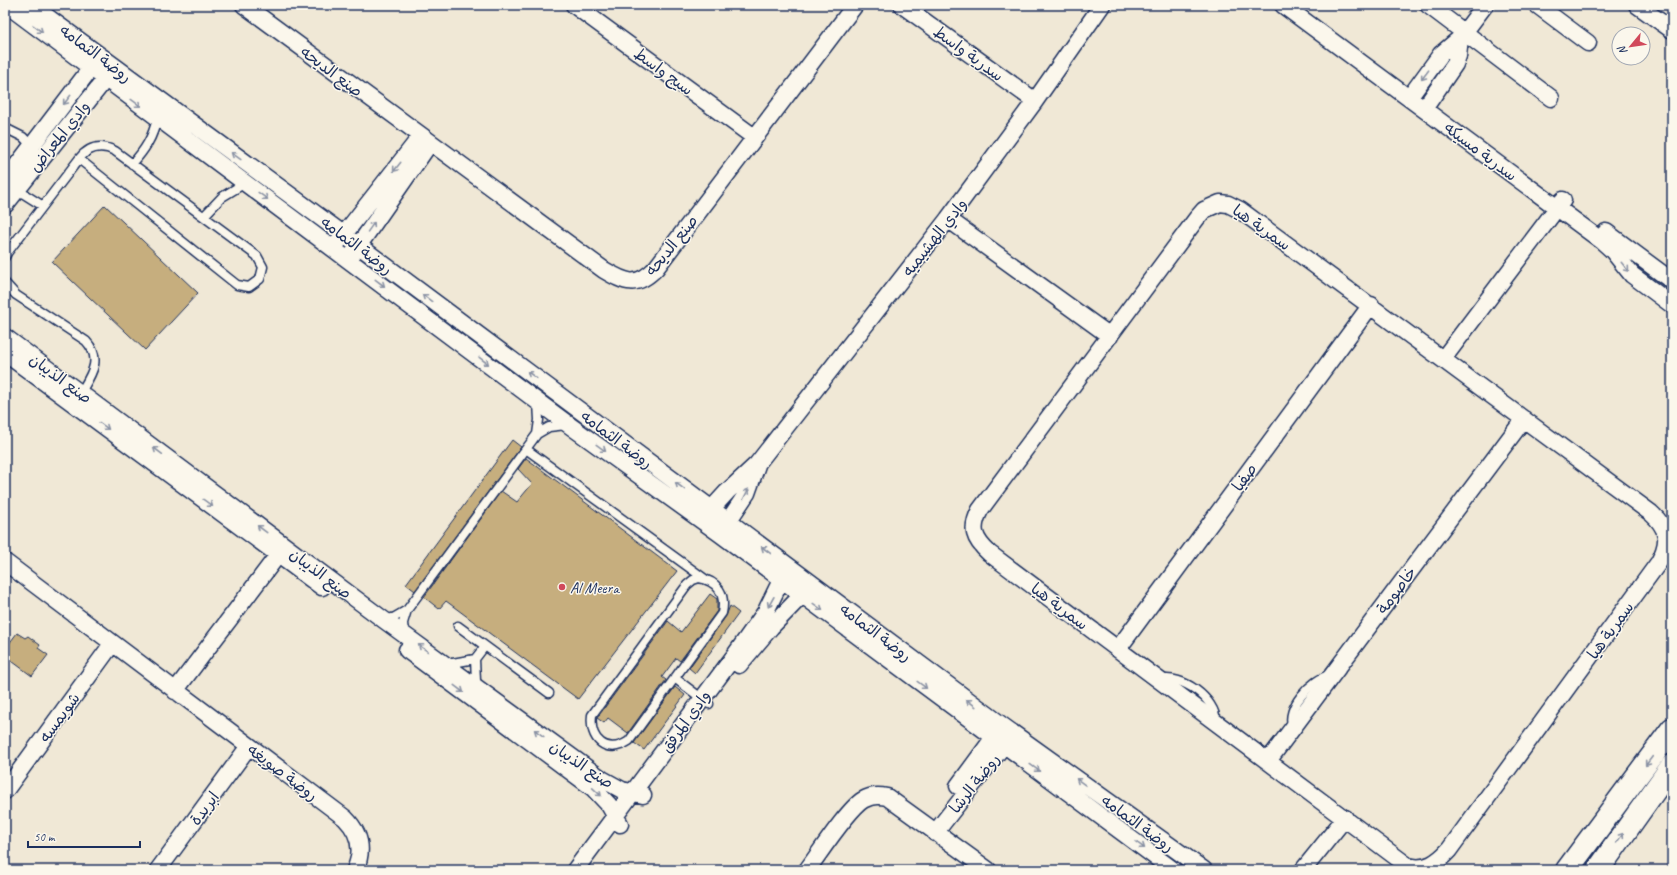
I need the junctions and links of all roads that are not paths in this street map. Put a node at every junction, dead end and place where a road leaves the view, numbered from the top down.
1 (7, 5) edge
2 (31, 5) edge
3 (244, 5) edge
4 (574, 5) edge
5 (854, 5) edge
6 (902, 5) edge
7 (1102, 5) edge
8 (1283, 5) edge
9 (1299, 5) edge
10 (1428, 5) edge
11 (1486, 5) edge
12 (1537, 5) edge
13 (1638, 5) edge
14 (1672, 30) edge
15 (1462, 35) junction
16 (1588, 43) dead end
17 (100, 56) junction
18 (91, 69) junction
19 (109, 74) junction
20 (1411, 94) junction
21 (1551, 98) dead end
22 (1035, 101) junction
23 (1426, 105) junction
24 (157, 118) junction
25 (5, 128) edge
26 (754, 137) junction
27 (426, 140) junction
28 (31, 145) junction
29 (79, 158) junction
30 (132, 164) junction
31 (25, 166) junction
32 (245, 182) junction
33 (11, 185) edge
34 (1560, 204) junction
35 (5, 205) edge
36 (43, 206) junction
37 (204, 216) junction
38 (948, 219) junction
39 (343, 234) junction
40 (358, 246) junction
41 (334, 249) junction
42 (5, 257) edge
43 (349, 260) junction
44 (1672, 281) edge
45 (5, 283) edge
46 (1370, 305) junction
47 (1672, 305) edge
48 (1110, 336) junction
49 (5, 337) edge
50 (5, 353) edge
51 (1443, 359) junction
52 (81, 392) junction
53 (537, 401) junction
54 (1524, 419) junction
55 (569, 425) junction
56 (537, 434) junction
57 (526, 448) junction
58 (757, 464) junction
59 (706, 515) junction
60 (724, 527) junction
61 (281, 550) junction
62 (5, 562) edge
63 (784, 574) junction
64 (705, 579) junction
65 (806, 590) junction
66 (407, 610) junction
67 (384, 620) junction
68 (458, 626) dead end
69 (405, 635) junction
70 (112, 644) junction
71 (485, 646) junction
72 (1118, 648) junction
73 (475, 659) junction
74 (444, 664) junction
75 (676, 679) junction
76 (175, 691) junction
77 (481, 691) junction
78 (549, 693) dead end
79 (705, 701) junction
80 (1672, 729) edge
81 (1003, 736) junction
82 (249, 746) junction
83 (1268, 761) junction
84 (1672, 766) edge
85 (5, 791) edge
86 (638, 794) junction
87 (1345, 818) junction
88 (618, 819) junction
89 (931, 830) junction
90 (158, 870) edge
91 (355, 870) edge
92 (575, 870) edge
93 (586, 870) edge
94 (807, 870) edge
95 (988, 870) edge
96 (1173, 870) edge
97 (1204, 870) edge
98 (1303, 870) edge
99 (1567, 870) edge
100 (1598, 870) edge

1 -> 18 street, روضة الثمامه
2 - 17 street, روضة الثمامه
3 - 27 street, صنع الديحه
4 - 26 street, سيج واسط
5 - 26 street, صنع الديحه
6 - 22 street, سدرية واسط
7 - 22 street, وادي الهشيميه
8 - 20 street, سدرية مسيكه
9 - 20 street, سدرية مسيكه
10 - 15 street
11 - 15 street
12 - 16 street
13 - 14 street
15 -> 20 street
15 - 21 street
15 - 23 street
17 - 18 street, وادي المعراض
17 - 19 street, روضة الثمامه
18 - 19 street, روضة الثمامه
18 -> 28 street, وادي المعراض
19 -> 24 street, روضة الثمامه
19 - 31 street, وادي المعراض
39 -> 19 street, روضة الثمامه
20 - 23 street, سدرية مسيكه
22 - 38 street, وادي الهشيميه
23 - 34 street, سدرية مسيكه
24 - 30 lane
24 - 32 street, روضة الثمامه
25 - 28 lane
26 - 27 street, صنع الديحه
27 -> 39 street
40 -> 27 street
28 - 31 street, وادي المعراض
29 - 30 lane
29 - 36 lane
29 - 37 lane
30 - 37 lane
31 - 33 street, وادي المعراض
32 - 37 lane
32 -> 41 street, روضة الثمامه
33 - 35 street, وادي المعراض
33 - 36 lane
34 - 44 street, سدرية مسيكه
34 -> 47 street, سدرية مسيكه
34 - 51 street
36 - 42 lane
38 - 48 street
38 - 58 street, وادي الهشيميه
39 - 40 street, روضة الثمامه
39 - 41 street
40 - 43 street
59 -> 40 street, روضة الثمامه
41 - 43 street, روضة الثمامه
43 -> 53 street, روضة الثمامه
45 - 52 lane
46 - 48 street, سمرية هيا
46 - 51 street, سمرية هيا
46 - 72 street, صفيا
48 - 72 street, سمرية هيا
49 - 52 street, صنع الذيبان
50 -> 61 street, صنع الذيبان
51 - 54 street, سمرية هيا
61 -> 52 street, صنع الذيبان
53 - 55 street, روضة الثمامه
53 - 56 lane
54 - 83 street, خاصومة
54 - 87 street, سمرية هيا
55 - 56 lane
55 -> 59 street, روضة الثمامه
56 - 57 lane
57 - 64 lane
57 - 66 lane
58 - 59 street, وادي الهشيميه
60 -> 58 street, وادي الهشيميه
59 - 60 street, روضة الثمامه
60 - 63 street, روضة الثمامه
61 - 67 street, صنع الذيبان
61 - 76 street
61 -> 88 street, صنع الذيبان
62 - 70 street, روضة صويغه
63 - 65 street, روضة الثمامه
63 -> 79 street, وادي المرفق
64 - 75 lane
64 - 75 lane
65 - 79 street, وادي المرفق
65 - 81 street, روضة الثمامه
66 - 67 lane
66 - 69 lane
67 - 69 street, صنع الذيبان
68 - 71 lane
74 -> 69 street, صنع الذيبان
70 - 76 street, روضة صويغه
70 - 85 street, شويمسه
71 - 73 lane
71 - 78 lane
72 - 83 street, سمرية هيا
73 - 74 lane
73 - 77 lane
74 - 77 street, صنع الذيبان
75 - 79 lane
76 - 82 street, روضة صويغه
86 -> 77 street, صنع الذيبان
79 - 86 street, وادي المرفق
80 -> 99 main road
81 - 89 street, روضة الرشا
81 -> 96 street, روضة الثمامه
97 -> 81 street, روضة الثمامه
82 - 90 street, ابريدة
82 - 91 street, روضة صويغه
83 - 87 street, سمرية هيا
100 -> 84 main road
86 - 88 street, وادي المرفق
87 - 98 street
88 - 92 street, وادي المرفق
88 - 93 street, وادي المرفق
89 - 94 street
89 - 95 street

